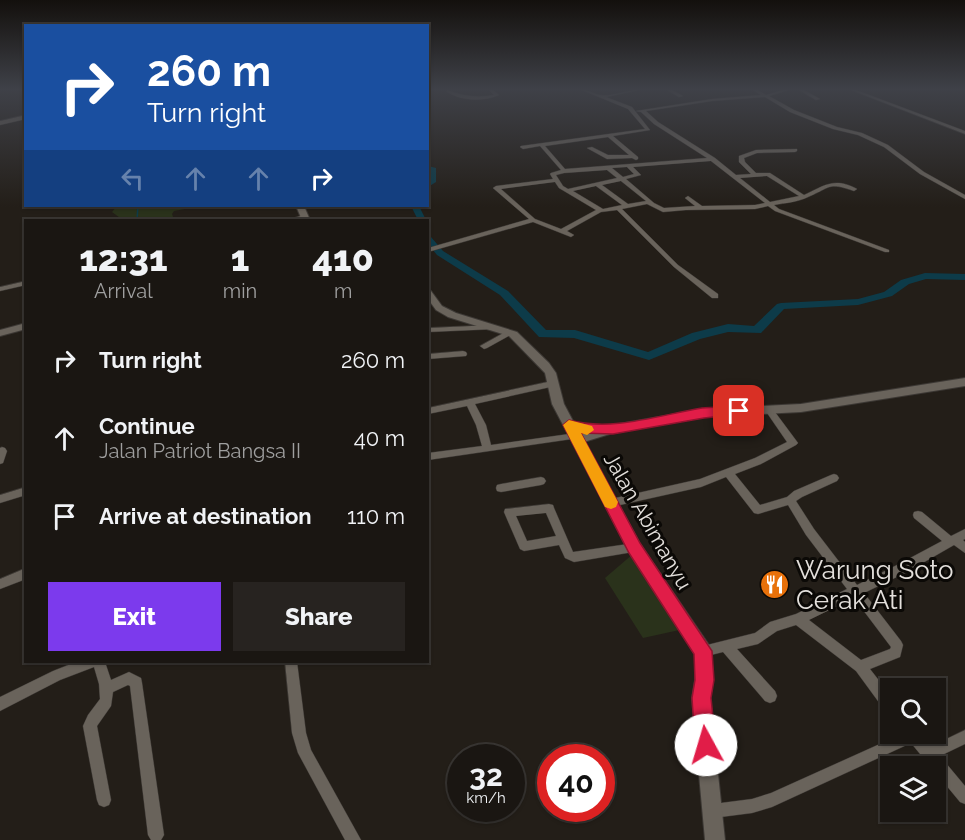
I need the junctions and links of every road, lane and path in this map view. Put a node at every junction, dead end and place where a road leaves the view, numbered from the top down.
1 (647, 129) edge
2 (667, 129) edge
3 (840, 129) edge
4 (610, 136) junction
5 (541, 144) junction
6 (523, 147) dead end
7 (590, 148) dead end
8 (795, 150) dead end
9 (634, 156) junction
10 (713, 159) junction
11 (642, 164) junction
12 (628, 165) junction
13 (607, 168) junction
14 (564, 171) junction
15 (755, 175) junction
16 (735, 177) junction
17 (623, 179) junction
18 (556, 180) junction
19 (597, 184) junction
20 (854, 189) dead end
21 (567, 190) junction
22 (804, 197) junction
23 (965, 197) edge
24 (688, 198) dead end
25 (651, 202) junction
26 (768, 205) junction
27 (627, 206) junction
28 (618, 208) junction
29 (701, 208) junction
30 (599, 211) junction
31 (533, 220) junction
32 (562, 231) junction
33 (571, 235) dead end
34 (431, 249) edge
35 (887, 251) dead end
36 (24, 283) edge
37 (0, 288) edge
38 (714, 296) dead end
39 (429, 298) edge
40 (24, 327) edge
41 (493, 327) junction
42 (429, 330) edge
43 (0, 333) edge
44 (510, 333) junction
45 (484, 346) dead end
46 (463, 354) dead end
47 (429, 357) edge
48 (965, 382) edge
49 (552, 384) junction
50 (470, 402) junction
51 (769, 410) junction
52 (429, 411) edge
53 (574, 433) junction
54 (487, 449) junction
55 (429, 457) edge
56 (728, 472) junction
57 (834, 478) dead end
58 (541, 481) dead end
59 (501, 488) dead end
60 (24, 492) edge
61 (0, 499) edge
62 (790, 500) junction
63 (611, 503) junction
64 (918, 515) dead end
65 (957, 539) edge
66 (562, 540) junction
67 (634, 548) junction
68 (965, 548) edge
69 (24, 574) edge
70 (1, 584) edge
71 (856, 590) junction
72 (798, 619) junction
73 (726, 646) junction
74 (703, 651) junction
75 (87, 663) edge
76 (99, 663) edge
77 (291, 663) edge
78 (860, 667) junction
79 (105, 690) junction
80 (880, 693) edge
81 (770, 696) dead end
82 (0, 704) edge
83 (965, 737) edge
84 (892, 744) edge
85 (922, 744) edge
86 (928, 751) junction
87 (965, 797) edge
88 (104, 800) dead end
89 (713, 811) junction
90 (156, 835) dead end
91 (353, 840) edge
92 (716, 840) edge

1 - 4 street
2 - 10 street
3 - 23 street
4 - 5 street
4 - 9 street
5 - 6 street
5 - 14 street
7 - 9 street
8 - 15 street
9 - 11 street
10 - 11 street
10 - 16 street
11 - 12 street
12 - 13 street
12 - 17 street
13 - 14 street
13 - 17 street
14 - 18 street
15 - 16 street
15 - 22 street
16 - 26 street
17 - 19 street
17 - 25 street
18 - 21 street
18 - 31 street
19 - 21 street
19 - 27 street
20 - 22 street
21 - 30 street
22 - 26 street
24 - 29 street
25 - 27 street
25 - 29 street
26 - 29 street
26 - 35 street
27 - 28 street
28 - 30 street
28 - 38 street
30 - 32 street
31 - 32 street
31 - 34 street
32 - 33 street
36 - 37 street
39 - 41 street, Jalan Abimanyu
40 - 43 street
41 - 42 street
41 - 44 street, Jalan Abimanyu
44 - 45 street
44 - 49 street, Jalan Abimanyu
46 - 47 street
48 - 51 street
49 - 50 street
49 - 53 street, Jalan Abimanyu
50 - 52 street
50 - 54 street
51 - 53 street
51 - 56 street
53 - 54 street
53 - 63 street, Jalan Abimanyu
54 - 55 street
56 - 62 street
56 - 63 street
57 - 62 street
58 - 59 street
60 - 61 street
62 - 71 street
63 - 67 street, Jalan Abimanyu
64 - 65 street
65 - 68 street
65 - 71 street
66 - 66 street
66 - 67 street
67 - 74 street, Jalan Abimanyu
69 - 70 street
71 - 72 street
71 - 78 street
72 - 73 street
72 - 78 street
73 - 74 street
73 - 81 street
74 - 89 street
75 - 82 street
76 - 79 street
77 - 91 street
78 - 80 street
79 - 88 street
79 - 90 street
83 - 86 street
84 - 89 street
85 - 86 street
86 - 87 street
89 - 92 street

